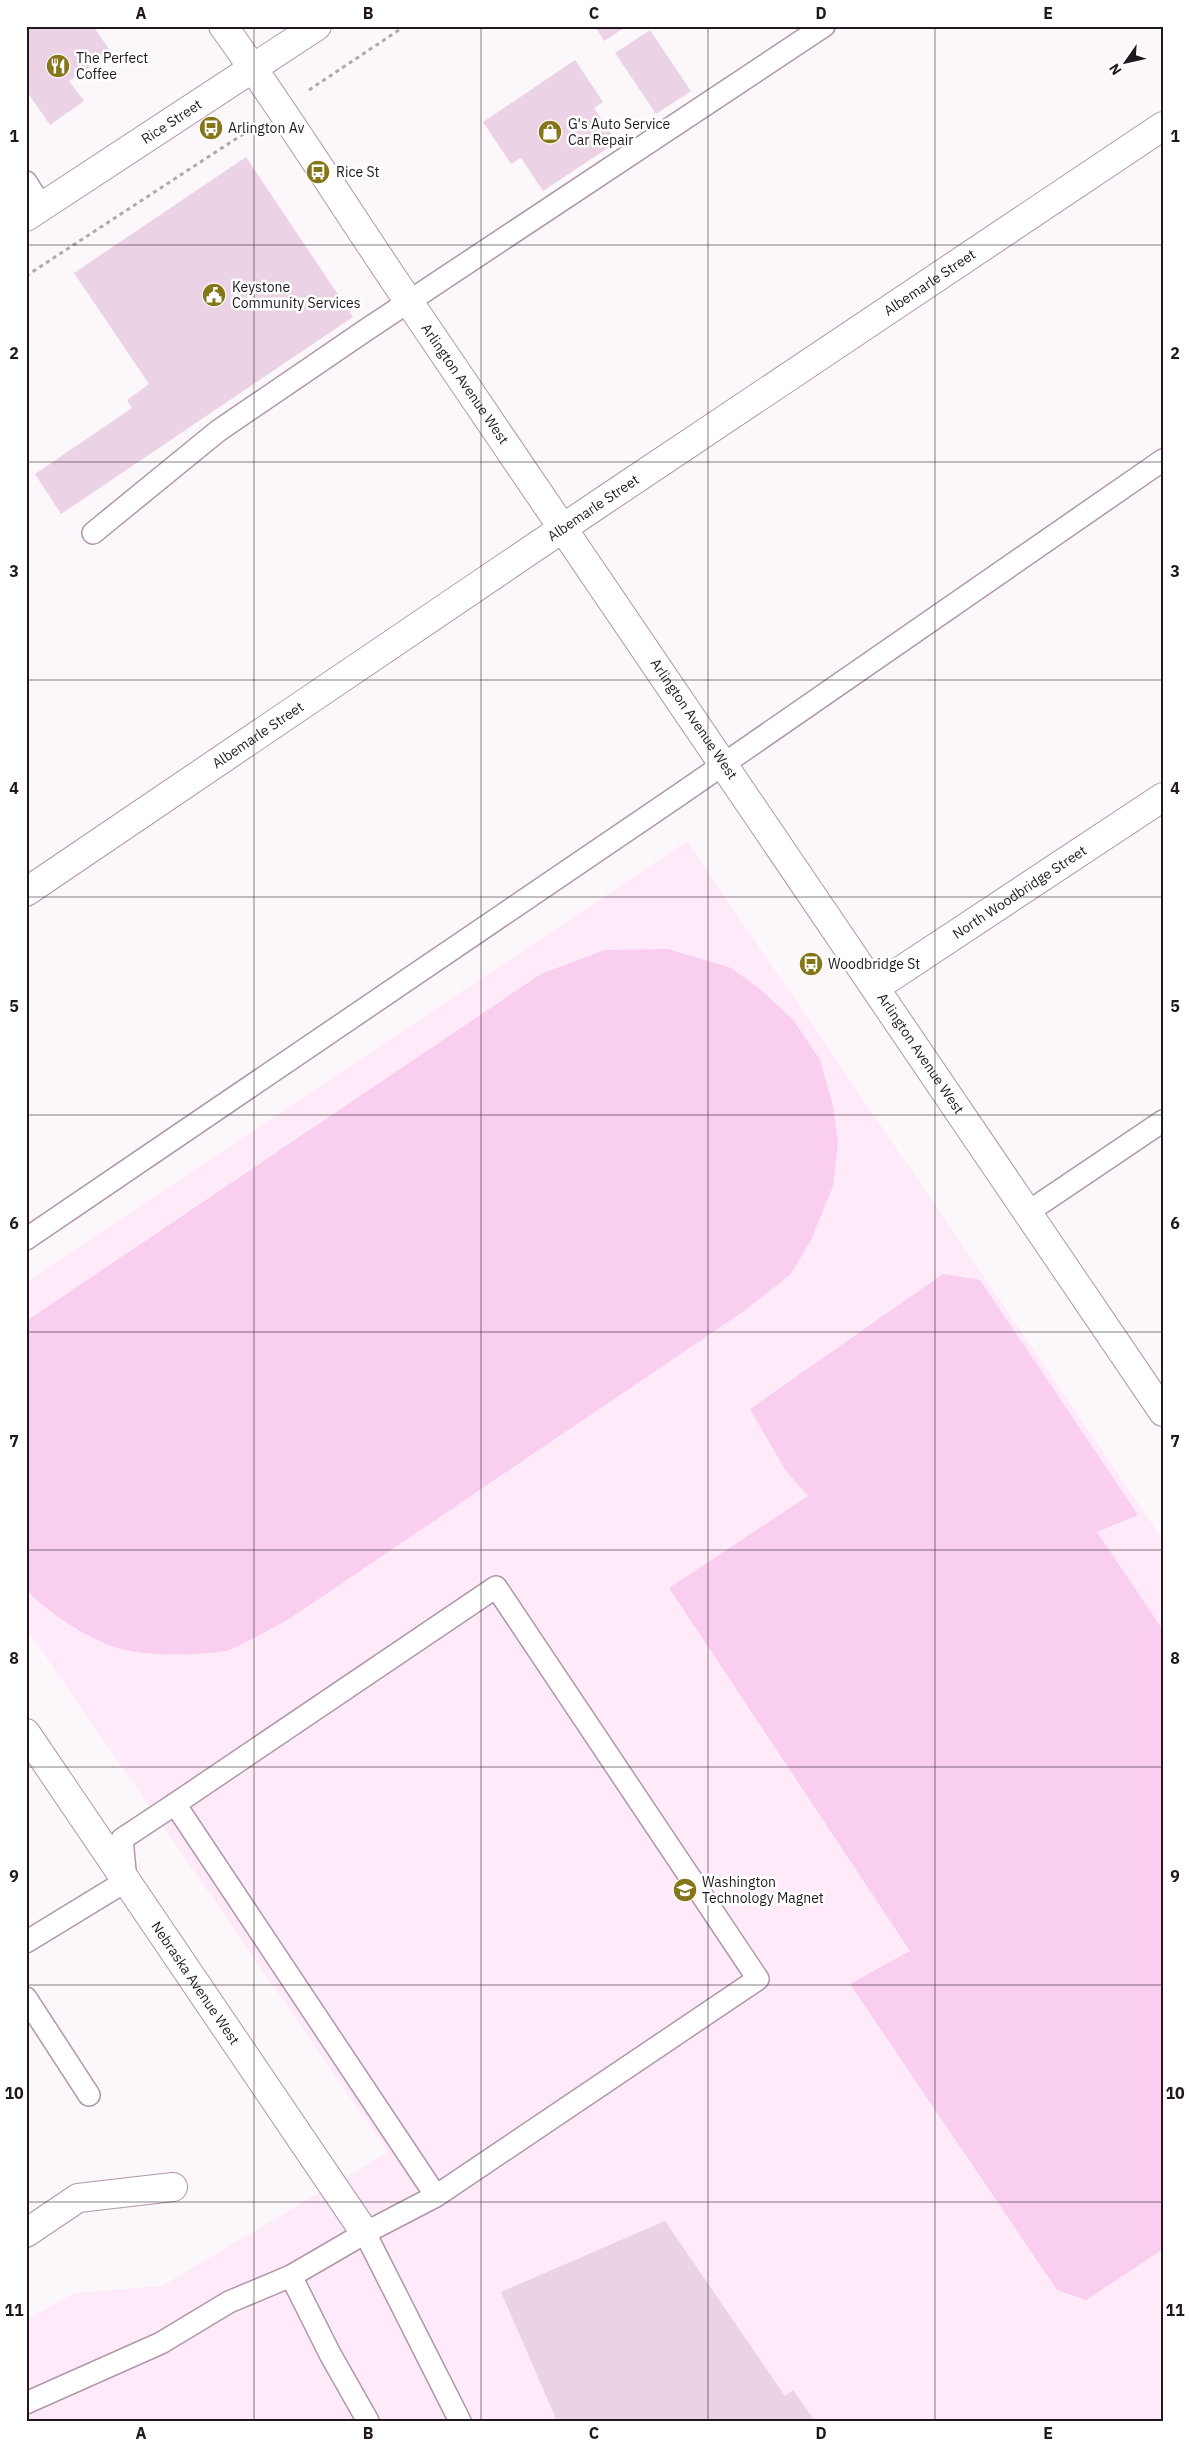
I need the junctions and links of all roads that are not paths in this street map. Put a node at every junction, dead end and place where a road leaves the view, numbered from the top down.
1 (223, 26) edge
2 (317, 26) edge
3 (824, 26) edge
4 (253, 68) junction
5 (1163, 126) edge
6 (26, 182) edge
7 (34, 212) edge
8 (409, 302) junction
9 (1163, 460) edge
10 (565, 526) junction
11 (93, 533) dead end
12 (726, 763) junction
13 (1163, 797) edge
14 (26, 892) edge
15 (876, 987) junction
16 (1163, 1121) edge
17 (1028, 1212) junction
18 (26, 1239) edge
19 (1163, 1412) edge
20 (26, 1733) edge
21 (175, 1804) junction
22 (126, 1881) junction
23 (26, 1942) edge
24 (26, 1998) edge
25 (89, 2096) dead end
26 (173, 2187) dead end
27 (436, 2196) junction
28 (26, 2233) edge
29 (365, 2234) junction
30 (291, 2276) junction
31 (26, 2403) edge
32 (368, 2421) edge
33 (460, 2421) edge

1 - 4 street, Arlington Avenue West
2 - 4 street, Rice Street
3 - 8 lane
4 - 7 street, Rice Street
4 - 8 street, Arlington Avenue West
5 - 10 street, Albemarle Street
6 - 7 lane
8 - 10 street, Arlington Avenue West
8 - 11 lane
9 - 12 lane
10 - 12 street, Arlington Avenue West
10 - 14 street, Albemarle Street
12 - 15 street, Arlington Avenue West
12 - 18 lane
13 - 15 street, North Woodbridge Street
15 - 17 street, Arlington Avenue West
16 - 17 lane
17 - 19 street, Arlington Avenue West
20 - 22 street, Nebraska Avenue West
21 - 22 lane
21 - 27 lane
21 - 27 lane
22 - 23 lane
22 - 29 street, Nebraska Avenue West
24 - 25 lane
26 - 28 street
27 - 29 lane
29 - 30 lane
29 - 33 lane
30 - 31 lane
30 - 32 lane

